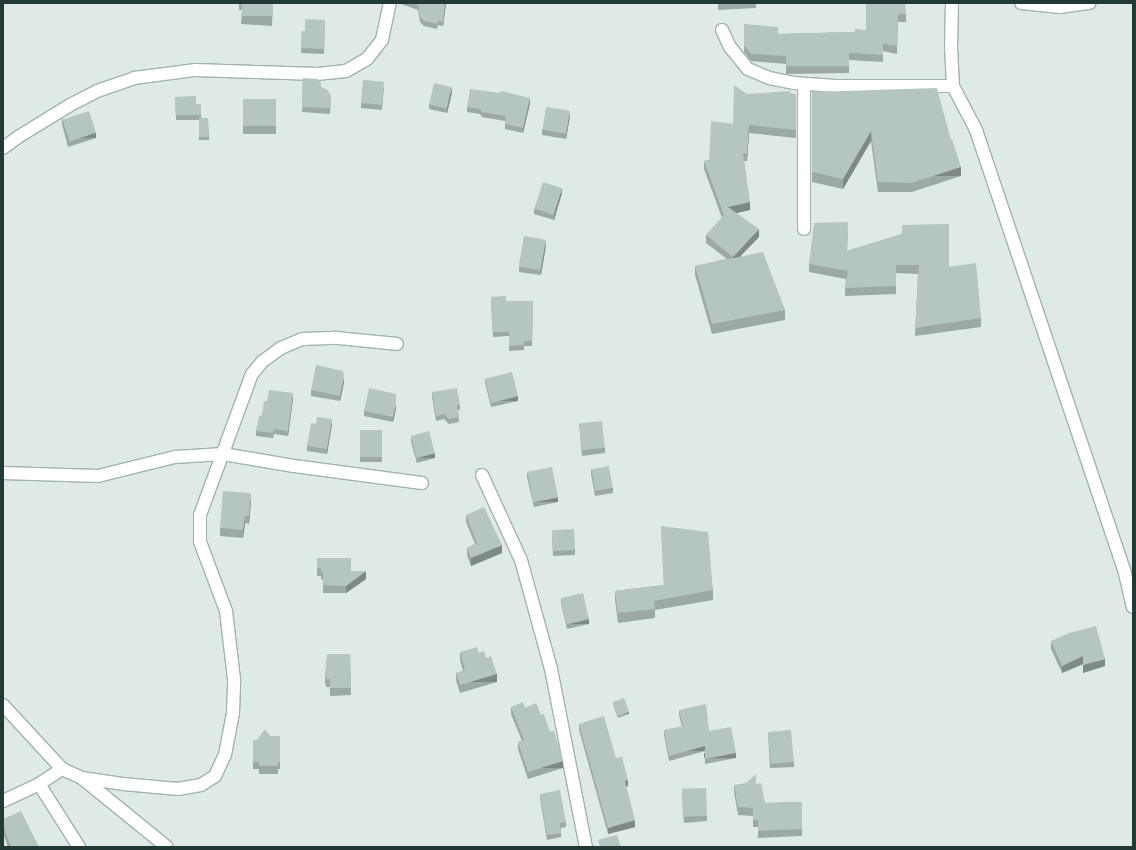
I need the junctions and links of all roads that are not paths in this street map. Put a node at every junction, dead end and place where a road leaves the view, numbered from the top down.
1 (390, 3) edge
2 (956, 3) edge
3 (1021, 3) edge
4 (1090, 3) edge
5 (722, 30) dead end
6 (804, 84) junction
7 (953, 86) junction
8 (3, 148) edge
9 (804, 229) dead end
10 (397, 344) dead end
11 (222, 454) junction
12 (3, 473) edge
13 (482, 475) dead end
14 (422, 483) dead end
15 (1133, 607) edge
16 (3, 705) edge
17 (62, 769) junction
18 (82, 778) junction
19 (39, 784) junction
20 (3, 801) edge
21 (79, 847) edge
22 (167, 847) edge
23 (586, 847) edge

1 - 8 street
2 - 7 street
3 - 4 street
5 - 6 street
6 - 7 street
6 - 9 street
7 - 15 street
10 - 11 street
11 - 12 street
11 - 14 street
11 - 18 street
13 - 23 street
16 - 17 street
17 - 18 street
17 - 19 street
18 - 22 street
19 - 20 street
19 - 21 street

